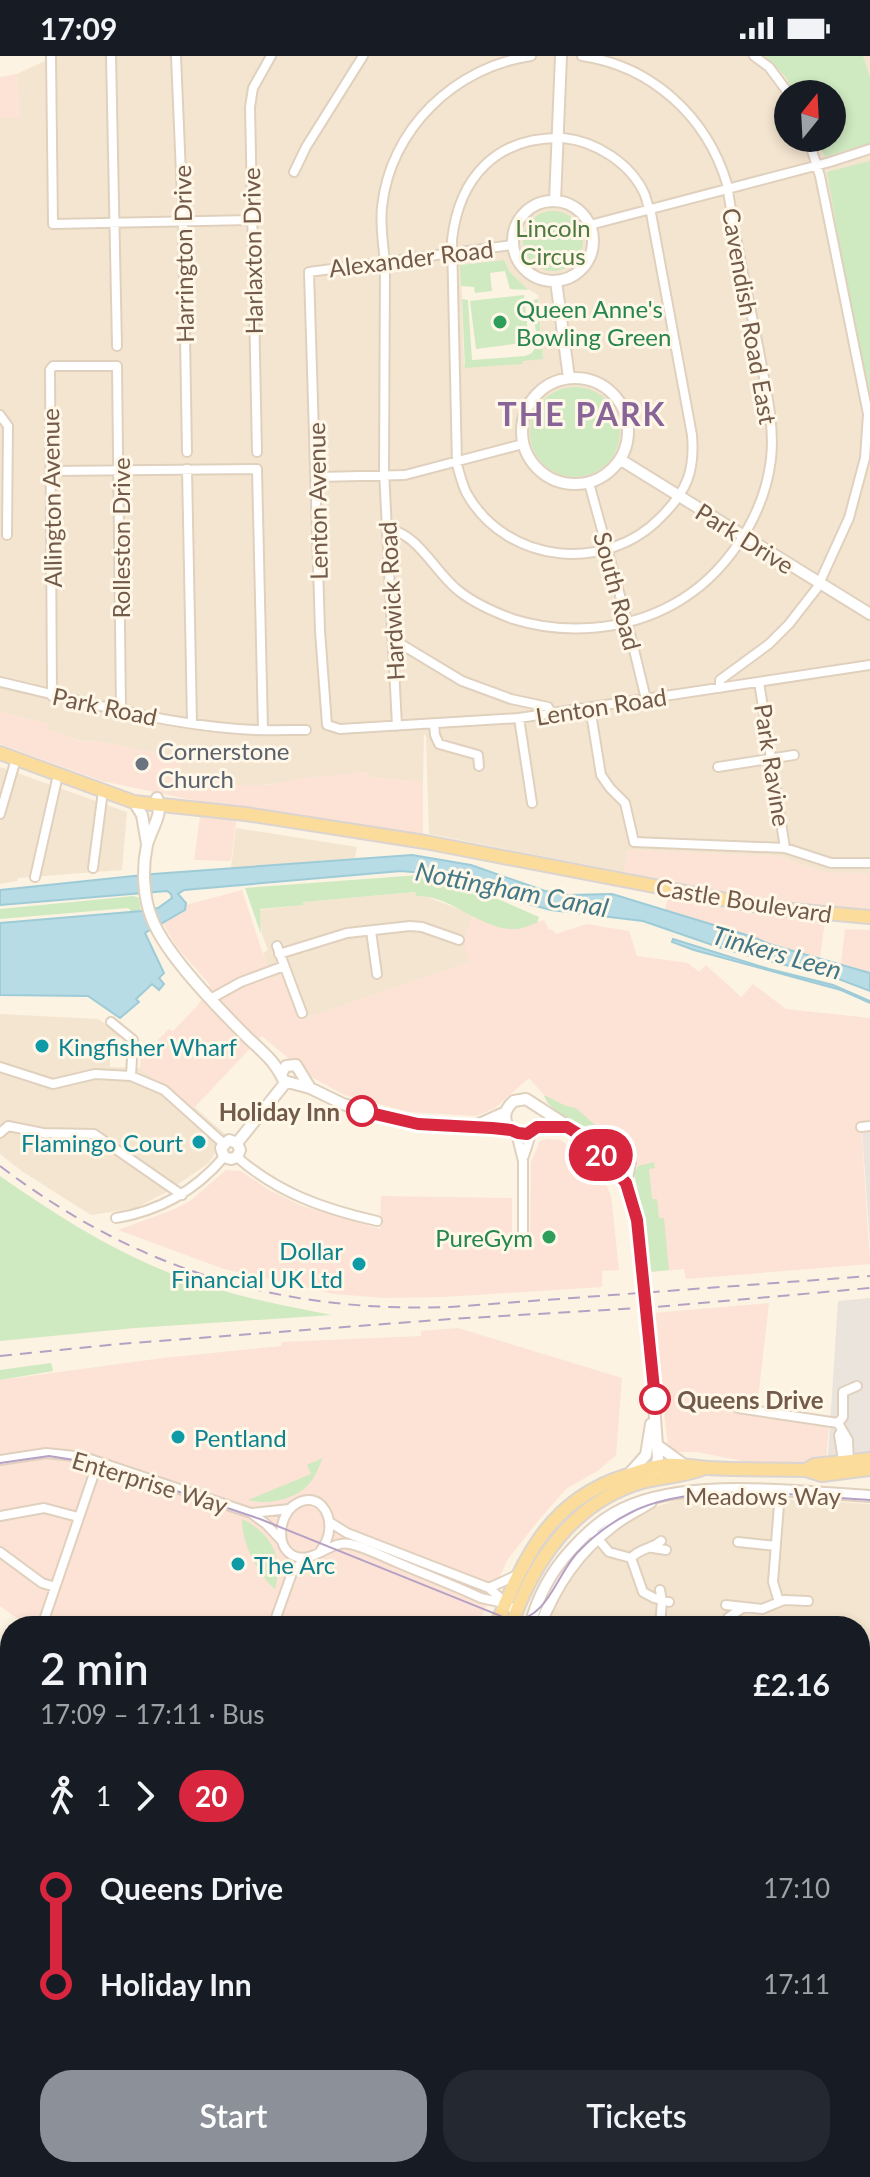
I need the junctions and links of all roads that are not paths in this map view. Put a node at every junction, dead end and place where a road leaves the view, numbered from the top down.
1 (51, 56) edge
2 (111, 56) edge
3 (176, 56) edge
4 (271, 56) edge
5 (363, 56) edge
6 (531, 56) edge
7 (561, 56) edge
8 (582, 56) edge
9 (754, 56) edge
10 (779, 80) edge
11 (557, 138) junction
12 (870, 149) edge
13 (813, 152) edge
14 (817, 164) junction
15 (294, 172) dead end
16 (727, 188) junction
17 (555, 201) junction
18 (649, 209) junction
19 (251, 220) junction
20 (183, 221) junction
21 (117, 222) junction
22 (590, 225) junction
23 (512, 245) junction
24 (452, 252) junction
25 (385, 262) junction
26 (309, 272) joint
27 (556, 281) junction
28 (117, 346) dead end
29 (117, 366) joint
30 (569, 378) junction
31 (869, 413) edge
32 (0, 415) edge
33 (523, 444) junction
34 (187, 452) dead end
35 (257, 452) dead end
36 (868, 459) edge
37 (458, 460) junction
38 (621, 460) junction
39 (187, 469) junction
40 (119, 470) junction
41 (51, 471) junction
42 (385, 476) junction
43 (317, 477) junction
44 (589, 483) junction
45 (679, 497) junction
46 (387, 530) junction
47 (7, 535) dead end
48 (744, 536) junction
49 (608, 551) junction
50 (820, 584) junction
51 (870, 614) edge
52 (627, 621) junction
53 (394, 640) junction
54 (870, 665) edge
55 (0, 682) edge
56 (759, 682) junction
57 (720, 688) junction
58 (52, 696) junction
59 (646, 699) junction
60 (590, 707) junction
61 (121, 711) junction
62 (551, 713) junction
63 (519, 718) junction
64 (192, 722) junction
65 (434, 724) junction
66 (397, 726) junction
67 (331, 728) joint
68 (263, 730) junction
69 (306, 730) dead end
70 (0, 753) edge
71 (794, 755) dead end
72 (16, 759) junction
73 (771, 759) junction
74 (479, 766) dead end
75 (718, 767) dead end
76 (58, 775) junction
77 (103, 791) junction
78 (2, 798) edge
79 (134, 802) junction
80 (158, 802) junction
81 (532, 803) dead end
82 (0, 814) edge
83 (785, 848) junction
84 (146, 851) junction
85 (870, 863) edge
86 (93, 868) dead end
87 (35, 877) dead end
88 (870, 917) edge
89 (371, 931) junction
90 (459, 940) dead end
91 (284, 966) junction
92 (377, 974) dead end
93 (212, 998) junction
94 (302, 1013) dead end
95 (111, 1022) dead end
96 (0, 1067) edge
97 (131, 1076) junction
98 (287, 1076) junction
99 (310, 1088) junction
100 (538, 1109) junction
101 (506, 1112) junction
102 (473, 1126) junction
103 (567, 1127) junction
104 (534, 1129) junction
105 (513, 1131) junction
106 (0, 1133) edge
107 (588, 1140) junction
108 (223, 1143) junction
109 (237, 1143) junction
110 (618, 1156) junction
111 (224, 1157) junction
112 (237, 1157) junction
113 (523, 1161) junction
114 (615, 1169) junction
115 (628, 1170) junction
116 (626, 1183) junction
117 (182, 1195) junction
118 (116, 1218) dead end
119 (377, 1221) dead end
120 (523, 1241) dead end
121 (857, 1386) dead end
122 (655, 1399) junction
123 (738, 1408) dead end
124 (840, 1426) junction
125 (657, 1445) junction
126 (646, 1455) junction
127 (870, 1459) edge
128 (0, 1460) edge
129 (98, 1462) junction
130 (683, 1464) junction
131 (846, 1465) junction
132 (658, 1466) junction
133 (705, 1468) junction
134 (870, 1469) edge
135 (626, 1476) junction
136 (667, 1478) junction
137 (649, 1480) junction
138 (780, 1492) junction
139 (870, 1496) edge
140 (290, 1509) junction
141 (251, 1513) junction
142 (0, 1516) edge
143 (78, 1517) junction
144 (331, 1523) junction
145 (594, 1534) junction
146 (281, 1540) junction
147 (744, 1540) dead end
148 (663, 1545) dead end
149 (776, 1546) junction
150 (321, 1550) junction
151 (288, 1551) junction
152 (0, 1552) edge
153 (305, 1558) junction
154 (631, 1558) junction
155 (292, 1573) junction
156 (517, 1575) junction
157 (55, 1587) junction
158 (489, 1588) junction
159 (525, 1588) junction
160 (801, 1589) dead end
161 (660, 1590) dead end
162 (481, 1598) junction
163 (506, 1601) junction
164 (666, 1601) junction
165 (779, 1602) junction
166 (726, 1605) dead end
167 (744, 1607) junction
168 (516, 1612) junction
169 (45, 1616) edge
170 (277, 1616) edge
171 (495, 1616) edge
172 (500, 1616) edge
173 (515, 1616) edge
174 (533, 1616) edge
175 (545, 1616) edge
176 (662, 1616) edge
177 (734, 1616) edge

1 - 21 street
2 - 21 street
3 - 20 street, Harrington Drive
4 - 19 street, Harlaxton Drive
5 - 15 street
6 - 25 street, Hardwick Road
7 - 11 street
8 - 16 street, Cavendish Road East
9 - 10 street
11 - 17 street
11 - 18 street
11 - 24 street
12 - 14 street
13 - 14 street
14 - 16 street
14 - 31 street
16 - 18 street
16 - 48 street, Cavendish Road East
17 - 22 street
17 - 23 street
18 - 22 street
18 - 45 street
19 - 20 street
19 - 35 street, Harlaxton Drive
20 - 21 street
20 - 34 street, Harrington Drive
21 - 28 street
22 - 27 street
23 - 24 street, Alexander Road
23 - 27 street
24 - 25 street, Alexander Road
24 - 37 street
25 - 26 street, Alexander Road
25 - 42 street, Hardwick Road
26 - 43 street, Lenton Avenue
27 - 30 street
29 - 40 street, Rolleston Drive
29 - 41 street, Allington Avenue
30 - 33 street
30 - 38 street
31 - 36 street
32 - 47 street
33 - 37 street
33 - 44 street
36 - 50 street
37 - 42 street
37 - 49 street
38 - 44 street
38 - 45 street, Park Drive
39 - 40 street
39 - 64 street
39 - 68 street
40 - 41 street
40 - 61 street, Rolleston Drive
41 - 58 street, Allington Avenue
42 - 43 street
42 - 46 street, Hardwick Road
43 - 67 street, Lenton Avenue
44 - 49 street, South Road
45 - 48 street, Park Drive
45 - 49 street
46 - 52 street, Cavendish Road East
46 - 53 street, Hardwick Road
48 - 50 street, Park Drive
48 - 52 street, Cavendish Road East
49 - 52 street, South Road
50 - 51 street, Park Drive
50 - 57 street
52 - 59 street, South Road
53 - 62 street
53 - 66 street, Hardwick Road
54 - 56 street, Lenton Road
55 - 58 street, Park Road
56 - 57 street, Lenton Road
56 - 73 street, Park Ravine
57 - 59 street, Lenton Road
58 - 61 street, Park Road
59 - 60 street, Lenton Road
60 - 62 street, Lenton Road
60 - 83 street
61 - 64 street, Park Road
62 - 63 street, Lenton Road
63 - 65 street, Lenton Road
63 - 81 street
64 - 68 street, Park Road
65 - 66 street, Lenton Road
65 - 74 street
66 - 67 street, Lenton Road
68 - 69 street, Park Road
70 - 72 main road, Castle Boulevard
71 - 73 street
72 - 76 main road, Castle Boulevard
72 - 78 street
73 - 75 street
73 - 83 street, Park Ravine
76 - 77 main road, Castle Boulevard
76 - 87 street
77 - 79 main road, Castle Boulevard
77 - 80 main road, Castle Boulevard
77 - 86 street
78 - 82 street
79 - 80 main road, Castle Boulevard
79 - 84 street
80 - 84 street
80 - 88 main road, Castle Boulevard
83 - 85 street
84 - 93 street
89 - 90 street
89 - 91 street
89 - 92 street
91 - 93 street
91 - 94 street
93 - 98 street
95 - 97 street
96 - 97 street
97 - 108 street
98 - 99 street
98 - 99 street
98 - 109 street
99 - 102 street
100 - 101 street
100 - 103 street
100 - 104 street
101 - 102 street
101 - 105 street
102 - 105 street
103 - 104 street
103 - 107 street
104 - 105 street
104 - 113 street
105 - 113 street
106 - 117 street
107 - 110 street
107 - 114 street
108 - 109 street
108 - 111 street
109 - 112 street
110 - 114 street
110 - 115 street
111 - 112 street
111 - 117 street
112 - 119 street
113 - 120 street
114 - 115 street
114 - 116 street
115 - 116 street
116 - 122 street, bridge
117 - 118 street
121 - 124 street
122 - 125 street
122 - 126 street
123 - 124 street
124 - 131 street
125 - 130 street
125 - 132 street
126 - 132 street
126 - 135 street
127 - 131 main road
128 - 129 street, Enterprise Way
129 - 141 street, Enterprise Way
129 - 143 street
130 - 132 main road
130 - 133 main road
131 - 133 main road
131 - 134 main road
132 - 135 main road
132 - 136 street
132 - 137 street
133 - 136 main road
135 - 156 main road
136 - 137 main road
137 - 159 main road
138 - 139 street, Meadows Way
138 - 145 street, Meadows Way
138 - 149 street
140 - 141 street, Enterprise Way
140 - 144 street, Enterprise Way
140 - 146 street
141 - 146 street, Enterprise Way
142 - 143 street
143 - 157 street
144 - 150 street
144 - 158 street, Enterprise Way
145 - 154 street
145 - 174 street, Meadows Way
145 - 175 street, Meadows Way
146 - 151 street, Enterprise Way
147 - 149 street
148 - 154 street
149 - 165 street
150 - 153 street
150 - 162 street
151 - 153 street
151 - 155 street
152 - 157 street
153 - 155 street
154 - 164 street
155 - 170 street
156 - 158 street
156 - 163 main road
157 - 169 street
158 - 163 street, Enterprise Way
159 - 163 street
159 - 168 main road
160 - 165 street
161 - 164 street
162 - 163 street
162 - 171 street
163 - 168 street, Enterprise Way
163 - 172 main road
164 - 176 street
165 - 167 street
166 - 167 street
167 - 177 street
168 - 173 main road

